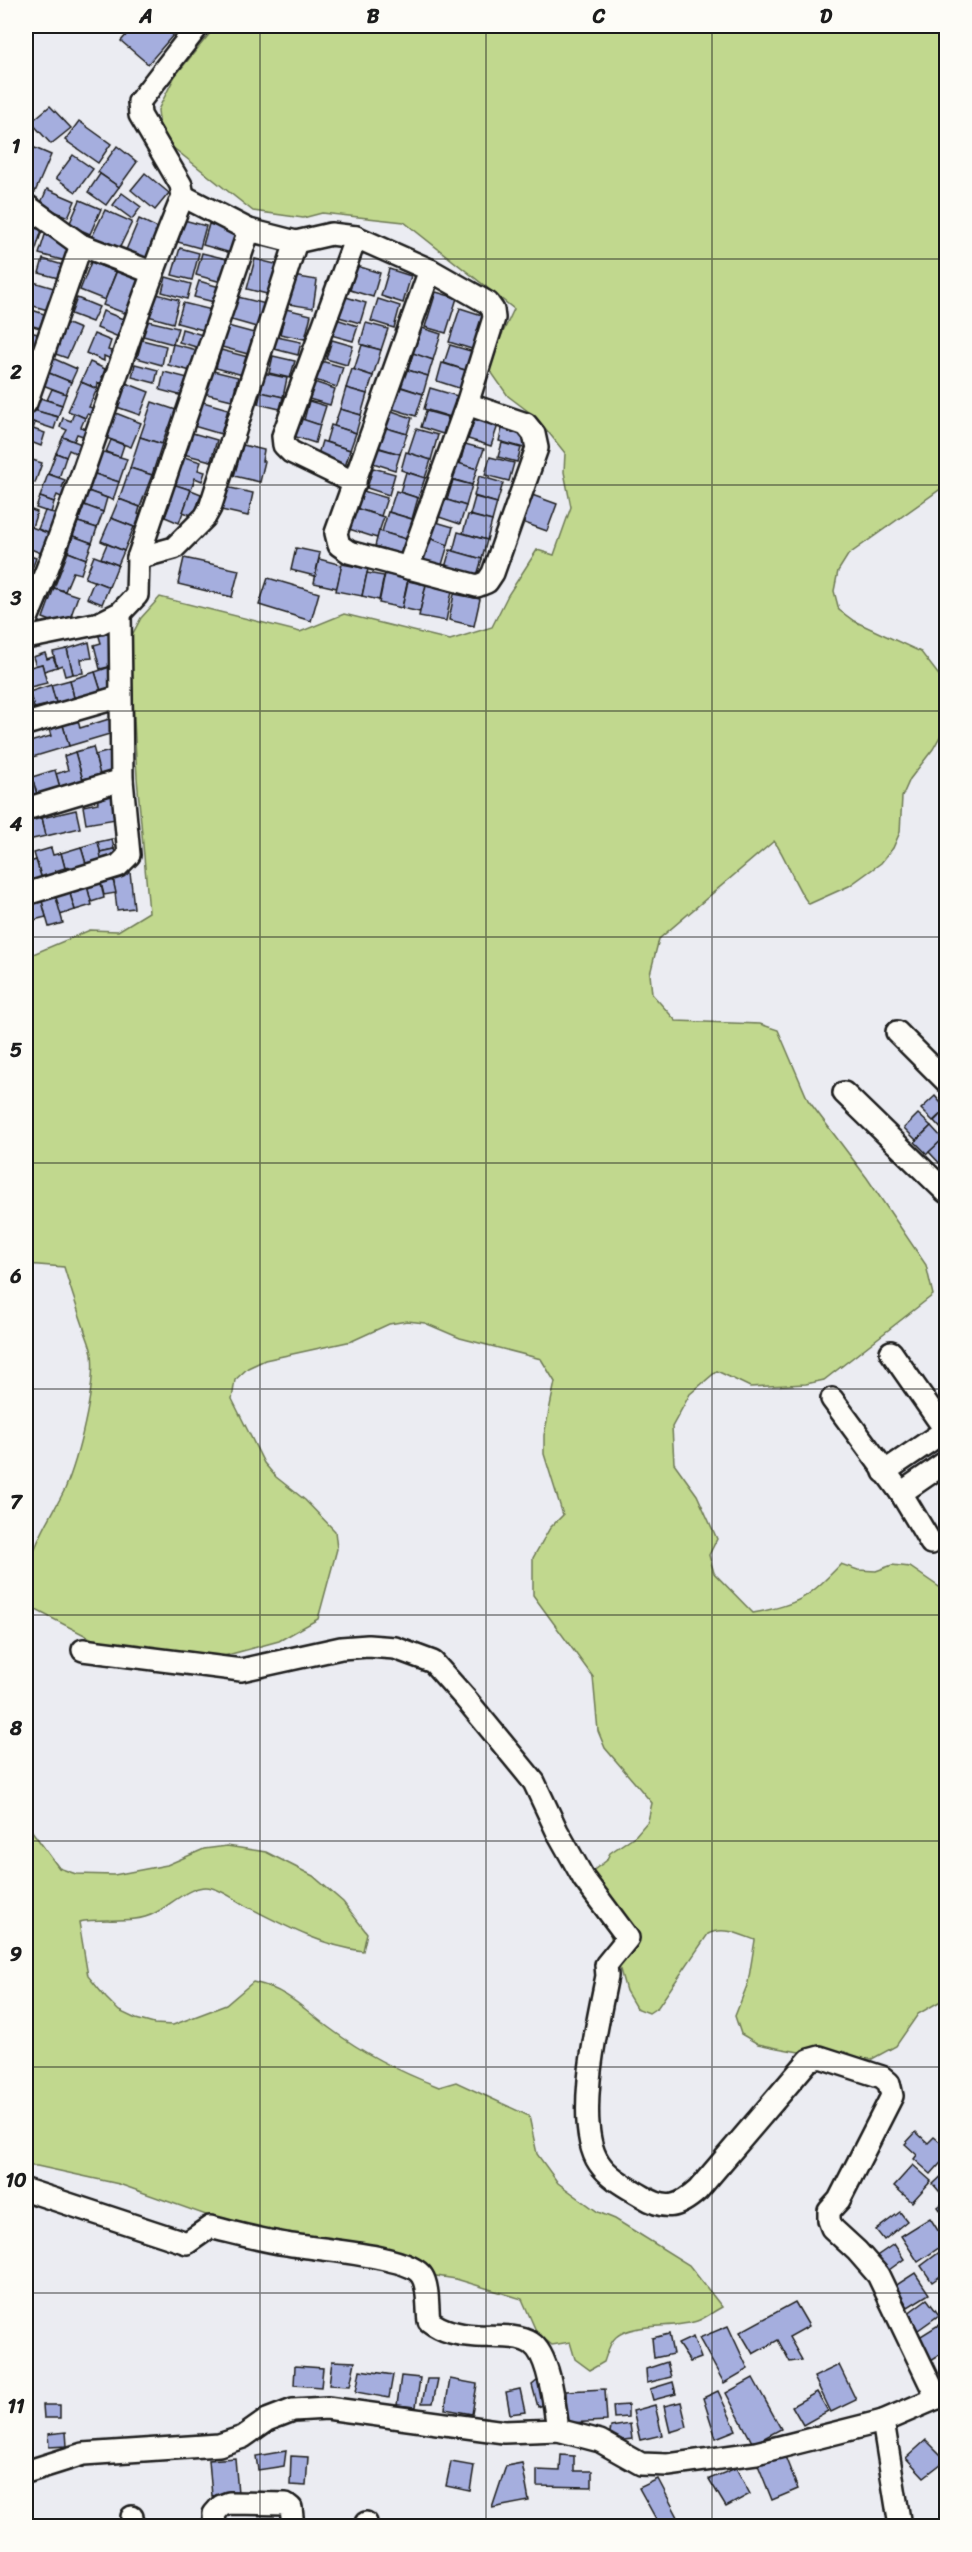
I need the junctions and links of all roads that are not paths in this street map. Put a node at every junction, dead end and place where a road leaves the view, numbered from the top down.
1 (198, 26) edge
2 (183, 196) junction
3 (26, 205) edge
4 (249, 231) junction
5 (356, 237) junction
6 (296, 242) junction
7 (81, 245) junction
8 (430, 270) junction
9 (151, 272) junction
10 (26, 403) edge
11 (467, 404) junction
12 (355, 483) junction
13 (138, 558) junction
14 (408, 568) junction
15 (120, 613) junction
16 (26, 621) edge
17 (26, 638) edge
18 (119, 697) junction
19 (26, 724) edge
20 (122, 780) junction
21 (26, 809) edge
22 (26, 894) edge
23 (897, 1032) dead end
24 (946, 1081) edge
25 (844, 1093) dead end
26 (946, 1192) edge
27 (891, 1352) dead end
28 (832, 1399) dead end
29 (946, 1430) edge
30 (946, 1462) edge
31 (884, 1472) junction
32 (901, 1493) junction
33 (931, 1543) dead end
34 (82, 1650) dead end
35 (26, 2190) edge
36 (942, 2396) edge
37 (883, 2421) junction
38 (558, 2430) junction
39 (26, 2472) edge
40 (215, 2526) edge
41 (293, 2526) edge
42 (900, 2526) edge

1 - 2 street
2 - 4 street
2 - 9 street
3 - 7 street
4 - 6 street
4 - 13 street
5 - 6 street
5 - 8 street
5 - 12 street
6 - 13 street
7 - 9 street
7 - 10 street
8 - 11 street
8 - 12 street
9 - 16 street
11 - 14 street
11 - 14 street
12 - 14 street
13 - 15 street
15 - 17 street
15 - 18 street
18 - 19 street
18 - 20 street
20 - 21 street
20 - 22 street
23 - 24 street
25 - 26 street
27 - 29 street
28 - 31 street
29 - 31 street
30 - 32 street
31 - 32 street
32 - 33 street
34 - 36 street
35 - 38 street
36 - 37 street
37 - 38 street
37 - 42 street
38 - 39 street
40 - 41 street

